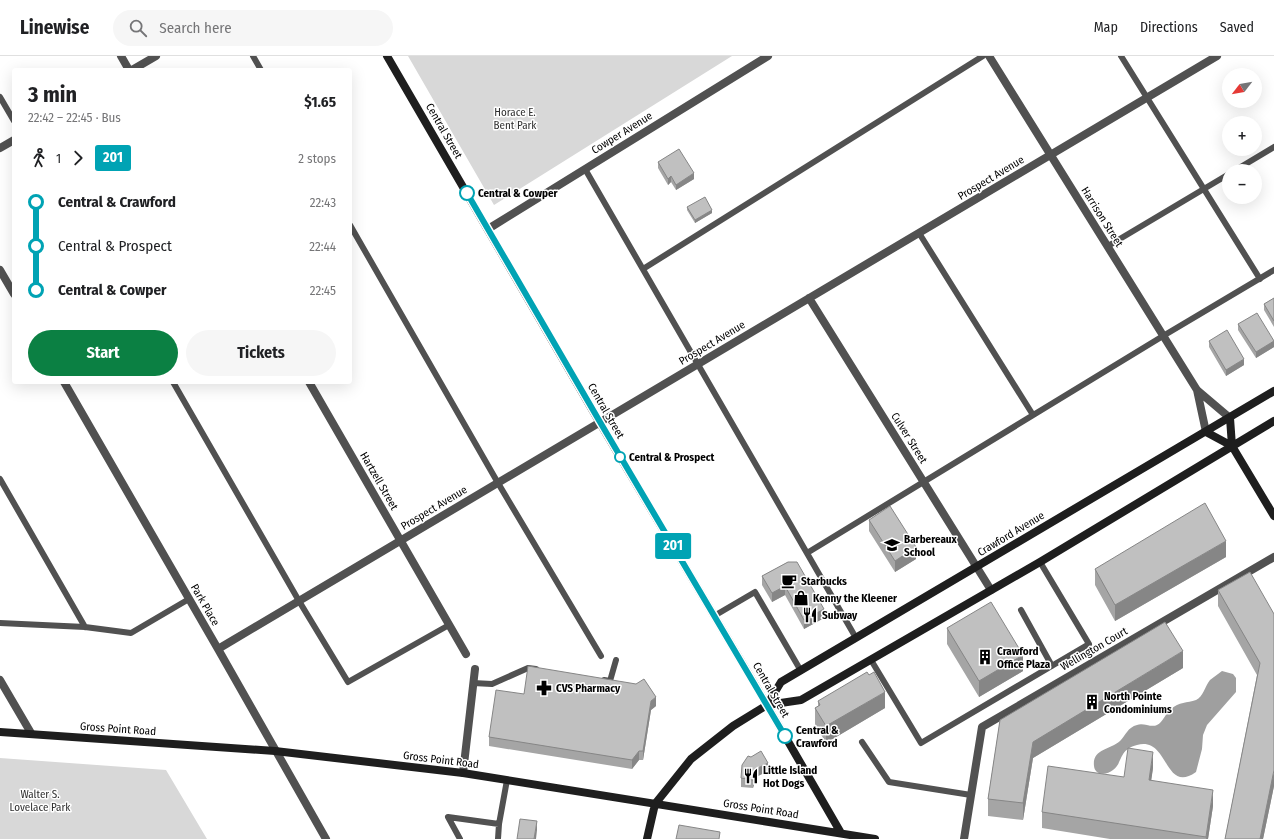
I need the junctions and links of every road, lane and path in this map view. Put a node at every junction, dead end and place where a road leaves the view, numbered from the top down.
1 (121, 56) edge
2 (156, 56) edge
3 (253, 56) edge
4 (388, 56) edge
5 (768, 56) edge
6 (983, 56) edge
7 (989, 56) edge
8 (1121, 56) edge
9 (1218, 56) edge
10 (128, 68) edge
11 (135, 68) edge
12 (260, 68) edge
13 (0, 97) edge
14 (1147, 98) junction
15 (12, 118) edge
16 (12, 141) edge
17 (1274, 147) edge
18 (0, 148) edge
19 (1051, 155) junction
20 (1246, 164) edge
21 (585, 169) junction
22 (1222, 178) edge
23 (1204, 189) junction
24 (352, 228) edge
25 (488, 229) junction
26 (918, 233) junction
27 (1108, 246) junction
28 (643, 269) junction
29 (0, 270) edge
30 (1274, 270) edge
31 (1260, 279) junction
32 (12, 291) edge
33 (809, 298) junction
34 (1163, 336) junction
35 (698, 364) junction
36 (65, 384) edge
37 (174, 384) edge
38 (310, 384) edge
39 (1197, 390) junction
40 (1274, 391) edge
41 (1033, 415) junction
42 (1230, 418) junction
43 (600, 422) junction
44 (1274, 422) edge
45 (1206, 432) junction
46 (1232, 446) junction
47 (0, 479) edge
48 (924, 482) junction
49 (498, 483) junction
50 (1274, 516) edge
51 (400, 541) junction
52 (807, 553) junction
53 (1274, 557) edge
54 (1040, 562) junction
55 (977, 567) junction
56 (991, 590) junction
57 (189, 600) junction
58 (299, 601) junction
59 (1021, 610) dead end
60 (714, 616) junction
61 (0, 623) edge
62 (449, 625) junction
63 (86, 627) junction
64 (856, 638) junction
65 (218, 649) junction
66 (466, 654) dead end
67 (602, 656) dead end
68 (616, 660) dead end
69 (871, 660) junction
70 (1052, 666) junction
71 (475, 669) dead end
72 (543, 670) edge
73 (801, 671) junction
74 (595, 678) edge
75 (0, 680) edge
76 (473, 684) junction
77 (767, 705) junction
78 (0, 732) edge
79 (31, 734) junction
80 (862, 742) dead end
81 (276, 751) junction
82 (463, 773) junction
83 (506, 780) junction
84 (971, 795) junction
85 (655, 804) junction
86 (499, 824) junction
87 (842, 836) edge
88 (326, 839) edge
89 (460, 839) edge
90 (498, 839) edge
91 (647, 839) edge
92 (875, 839) edge
93 (964, 839) edge

1 - 10 street
2 - 11 street
3 - 12 lane
4 - 25 main road, Central Street
5 - 21 street, Cowper Avenue
6 - 28 lane
7 - 19 street, Harrison Street
8 - 14 lane
9 - 14 street, Prospect Avenue
13 - 15 lane
14 - 19 street, Prospect Avenue
14 - 23 lane
16 - 18 street
17 - 20 lane
19 - 26 street, Prospect Avenue
19 - 27 street, Harrison Street
21 - 25 street, Cowper Avenue
21 - 28 lane
22 - 23 lane
23 - 27 lane
23 - 31 lane
24 - 49 lane
25 - 43 main road, Central Street
26 - 33 street, Prospect Avenue
26 - 41 lane
27 - 34 street, Harrison Street
28 - 35 lane
29 - 32 street
30 - 31 lane
31 - 34 lane
33 - 35 street, Prospect Avenue
33 - 48 street, Culver Street
34 - 39 street, Harrison Street
34 - 41 lane
35 - 43 street, Prospect Avenue
35 - 52 lane
36 - 57 street, Park Place
37 - 58 lane
38 - 51 street, Hartzell Street
39 - 42 street, Harrison Street
39 - 45 street, Harrison Street
40 - 42 main road, Crawford Avenue
41 - 48 lane
42 - 45 main road, Crawford Avenue
42 - 46 main road
43 - 49 street, Prospect Avenue
43 - 60 main road, Central Street
44 - 46 main road, Crawford Avenue
45 - 46 main road
45 - 55 main road, Crawford Avenue
46 - 50 main road
46 - 54 main road, Crawford Avenue
47 - 63 lane
48 - 52 lane
48 - 55 street, Culver Street
49 - 51 street, Prospect Avenue
49 - 67 lane
51 - 58 street, Prospect Avenue
51 - 62 street, Hartzell Street
52 - 64 lane
53 - 84 street, Wellington Court
54 - 56 main road, Crawford Avenue
54 - 70 lane
55 - 56 street, Culver Street
55 - 64 main road, Crawford Avenue
56 - 69 main road, Crawford Avenue
57 - 63 lane
57 - 65 street, Park Place
58 - 62 lane
58 - 65 street, Prospect Avenue
59 - 70 lane
60 - 73 lane
60 - 77 main road, Central Street
61 - 63 lane
62 - 66 street, Hartzell Street
64 - 73 main road, Crawford Avenue
65 - 81 street, Park Place
68 - 74 lane
69 - 70 lane
69 - 77 main road, Crawford Avenue
71 - 76 street
72 - 76 lane
73 - 77 main road, Crawford Avenue
75 - 79 street
76 - 82 street
77 - 85 main road, Crawford Avenue
77 - 87 main road, Central Street
78 - 79 main road, Gross Point Road
79 - 81 main road, Gross Point Road
80 - 84 lane
81 - 82 main road, Gross Point Road
81 - 88 street, Park Place
82 - 83 main road, Gross Point Road
83 - 85 main road, Gross Point Road
83 - 86 lane
84 - 93 street, Wellington Court
85 - 87 main road, Gross Point Road
85 - 91 main road, Crawford Avenue
86 - 89 lane
86 - 90 lane
87 - 92 main road, Gross Point Road

